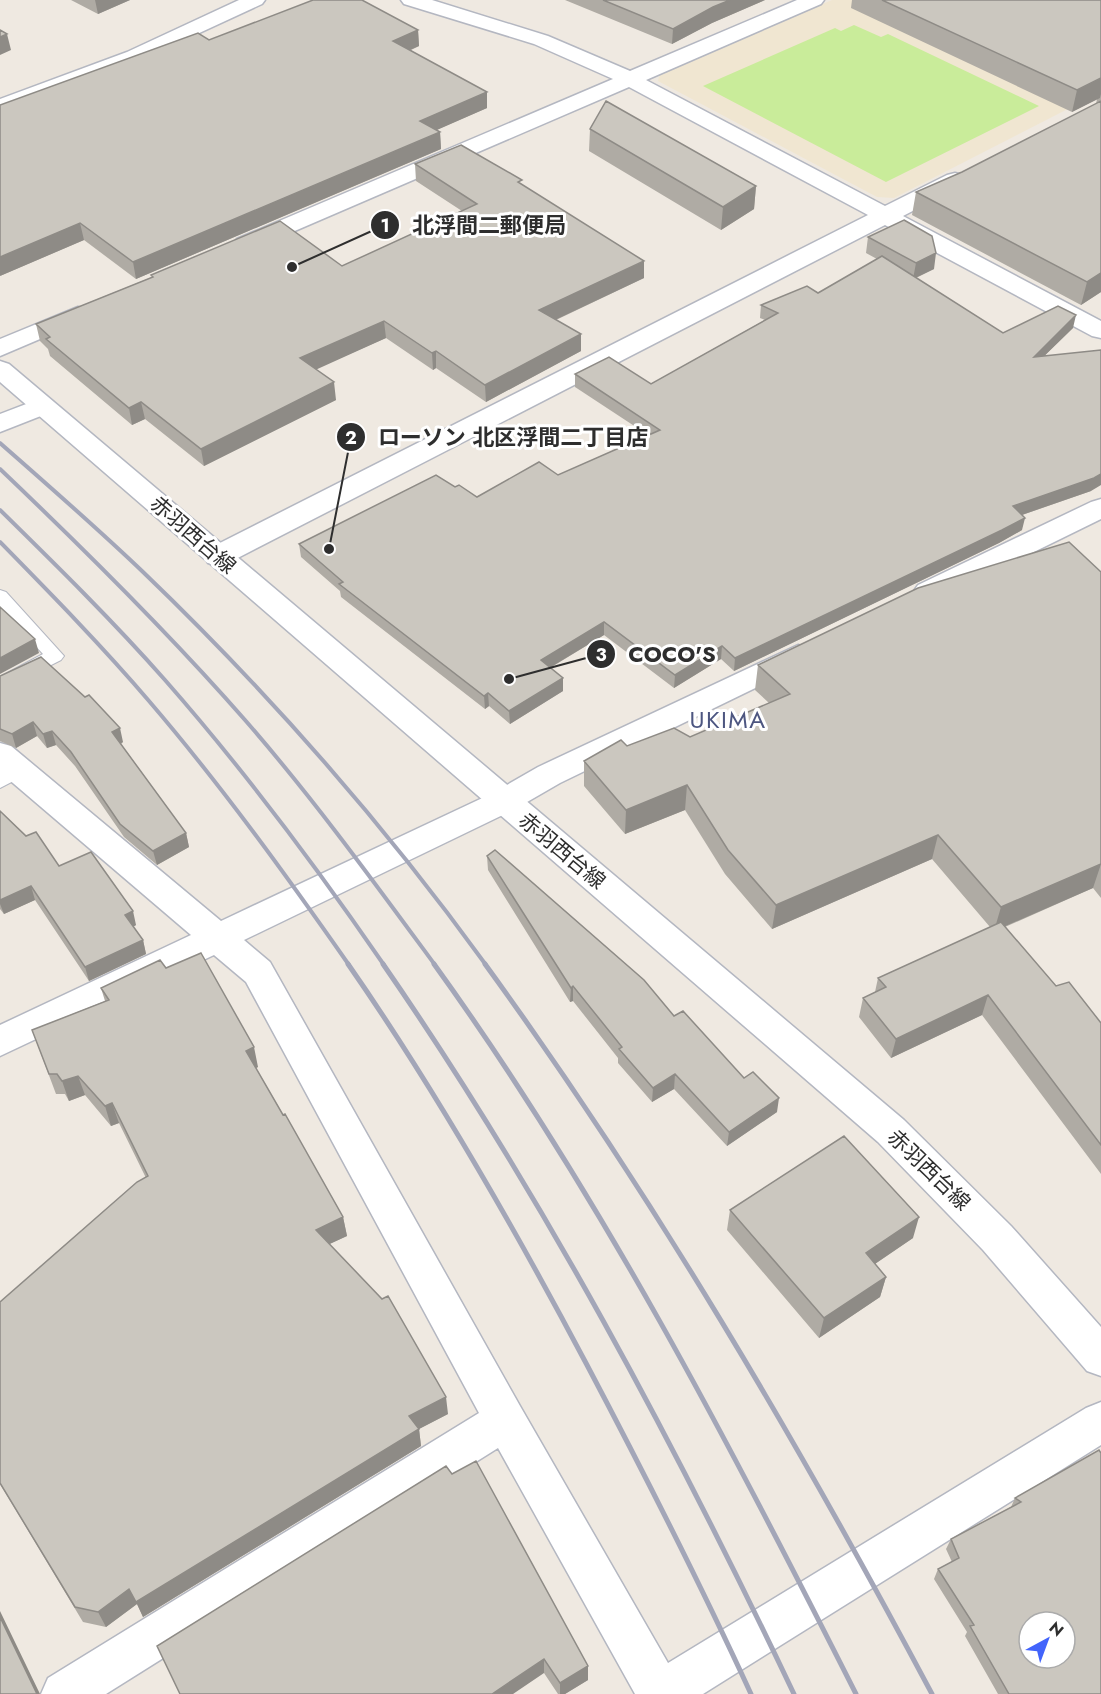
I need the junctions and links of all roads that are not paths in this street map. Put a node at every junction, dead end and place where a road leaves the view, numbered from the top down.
1 (255, 0) edge
2 (411, 0) edge
3 (814, 0) edge
4 (630, 80) junction
5 (0, 106) edge
6 (978, 168) edge
7 (884, 216) junction
8 (228, 251) edge
9 (98, 306) edge
10 (1101, 331) edge
11 (0, 348) edge
12 (0, 369) edge
13 (42, 406) junction
14 (0, 424) edge
15 (1101, 508) edge
16 (218, 556) junction
17 (0, 596) edge
18 (904, 604) edge
19 (818, 645) edge
20 (0, 685) edge
21 (6, 768) edge
22 (504, 801) junction
23 (218, 936) junction
24 (0, 1041) edge
25 (1101, 1357) edge
26 (505, 1420) junction
27 (1101, 1422) edge
28 (64, 1694) edge
29 (660, 1694) edge

1 - 5 street
2 - 4 street
3 - 4 street
4 - 7 street
4 - 8 street
6 - 7 street
7 - 10 street
7 - 16 street
9 - 11 street
12 - 13 street, 赤羽西台線
13 - 14 street
13 - 16 street, 赤羽西台線
15 - 18 street
16 - 22 street, 赤羽西台線
17 - 20 lane
19 - 22 street
21 - 23 street
22 - 23 street
22 - 25 street, 赤羽西台線
23 - 24 street
23 - 26 street
26 - 28 street
26 - 29 street
27 - 29 street

